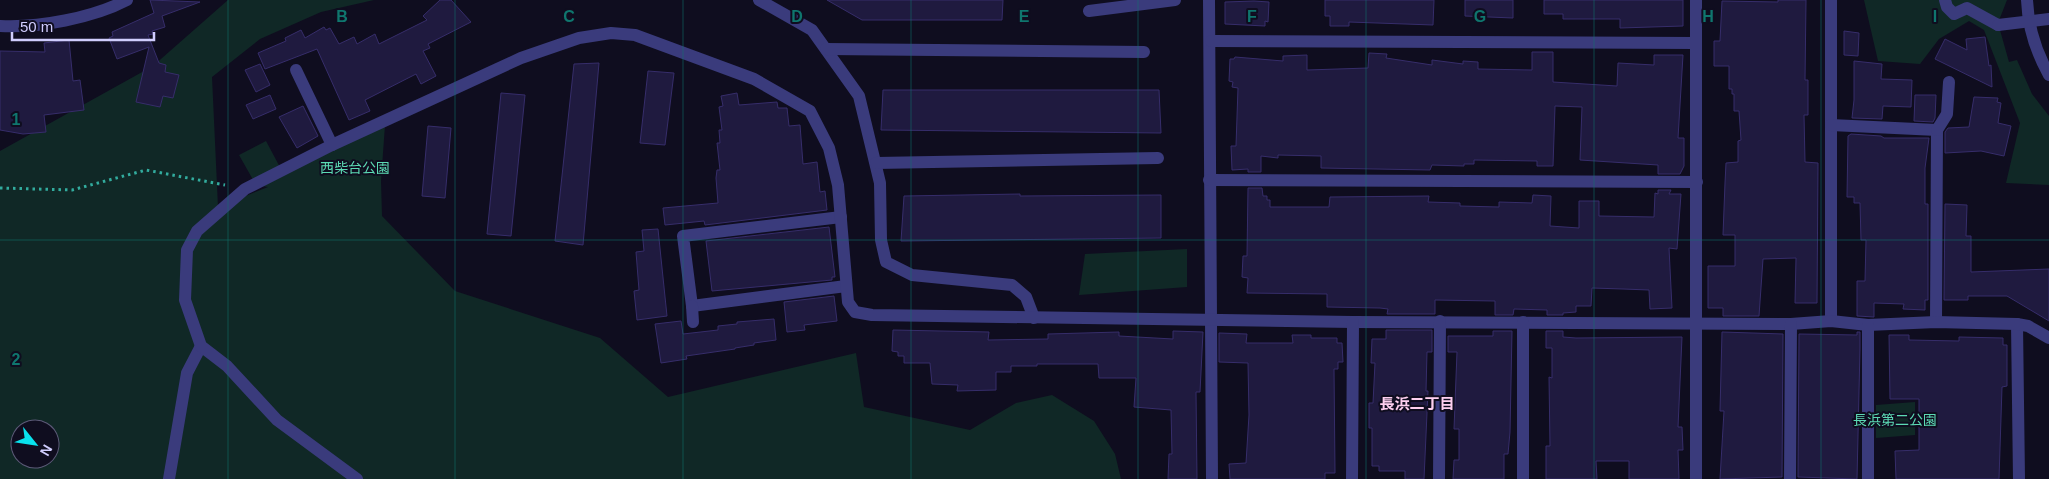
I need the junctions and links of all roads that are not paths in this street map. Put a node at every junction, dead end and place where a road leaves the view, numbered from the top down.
1 (126, 0) edge
2 (759, 0) edge
3 (1175, 0) edge
4 (1209, 0) edge
5 (1696, 0) edge
6 (1830, 0) edge
7 (1945, 0) edge
8 (2027, 0) edge
9 (1089, 11) dead end
10 (2049, 19) edge
11 (0, 26) edge
12 (1211, 41) junction
13 (1696, 43) junction
14 (826, 49) junction
15 (1144, 52) dead end
16 (296, 70) dead end
17 (2049, 75) edge
18 (1950, 82) dead end
19 (1831, 126) junction
20 (1937, 130) junction
21 (332, 145) junction
22 (1158, 158) dead end
23 (876, 163) junction
24 (1209, 180) junction
25 (1697, 182) junction
26 (841, 216) junction
27 (846, 286) junction
28 (692, 306) junction
29 (1034, 318) junction
30 (1211, 319) junction
31 (1440, 321) junction
32 (1831, 321) junction
33 (693, 322) dead end
34 (1353, 322) junction
35 (1523, 322) junction
36 (1696, 322) junction
37 (1936, 322) junction
38 (1791, 324) junction
39 (2017, 324) junction
40 (1868, 325) junction
41 (2049, 338) edge
42 (201, 346) junction
43 (169, 479) edge
44 (356, 479) edge
45 (1212, 479) edge
46 (1352, 479) edge
47 (1439, 479) edge
48 (1523, 479) edge
49 (1696, 479) edge
50 (1790, 479) edge
51 (1868, 479) edge
52 (2019, 479) edge

1 - 11 street
2 - 14 street
3 - 9 street
4 - 12 street
5 - 13 street
6 - 19 street
7 - 10 street, bridge
8 - 17 street
12 - 13 street
12 - 24 street
13 - 25 street
14 - 15 street
14 - 23 street
16 - 21 street
18 - 20 street
19 - 20 street
19 - 32 street
20 - 37 street
21 - 26 street
21 - 42 street
22 - 23 street
23 - 29 street
24 - 25 street
24 - 30 street
25 - 36 street
26 - 27 street
26 - 28 street
27 - 28 street
27 - 29 street
28 - 33 street
29 - 30 street
30 - 34 street
30 - 45 street
31 - 34 street
31 - 35 street
31 - 47 street
32 - 38 street
32 - 40 street
34 - 46 street
35 - 36 street
35 - 48 street
36 - 38 street
36 - 49 street
37 - 39 street
37 - 40 street
38 - 50 street
39 - 41 street
39 - 52 street
40 - 51 street
42 - 43 street
42 - 44 street

